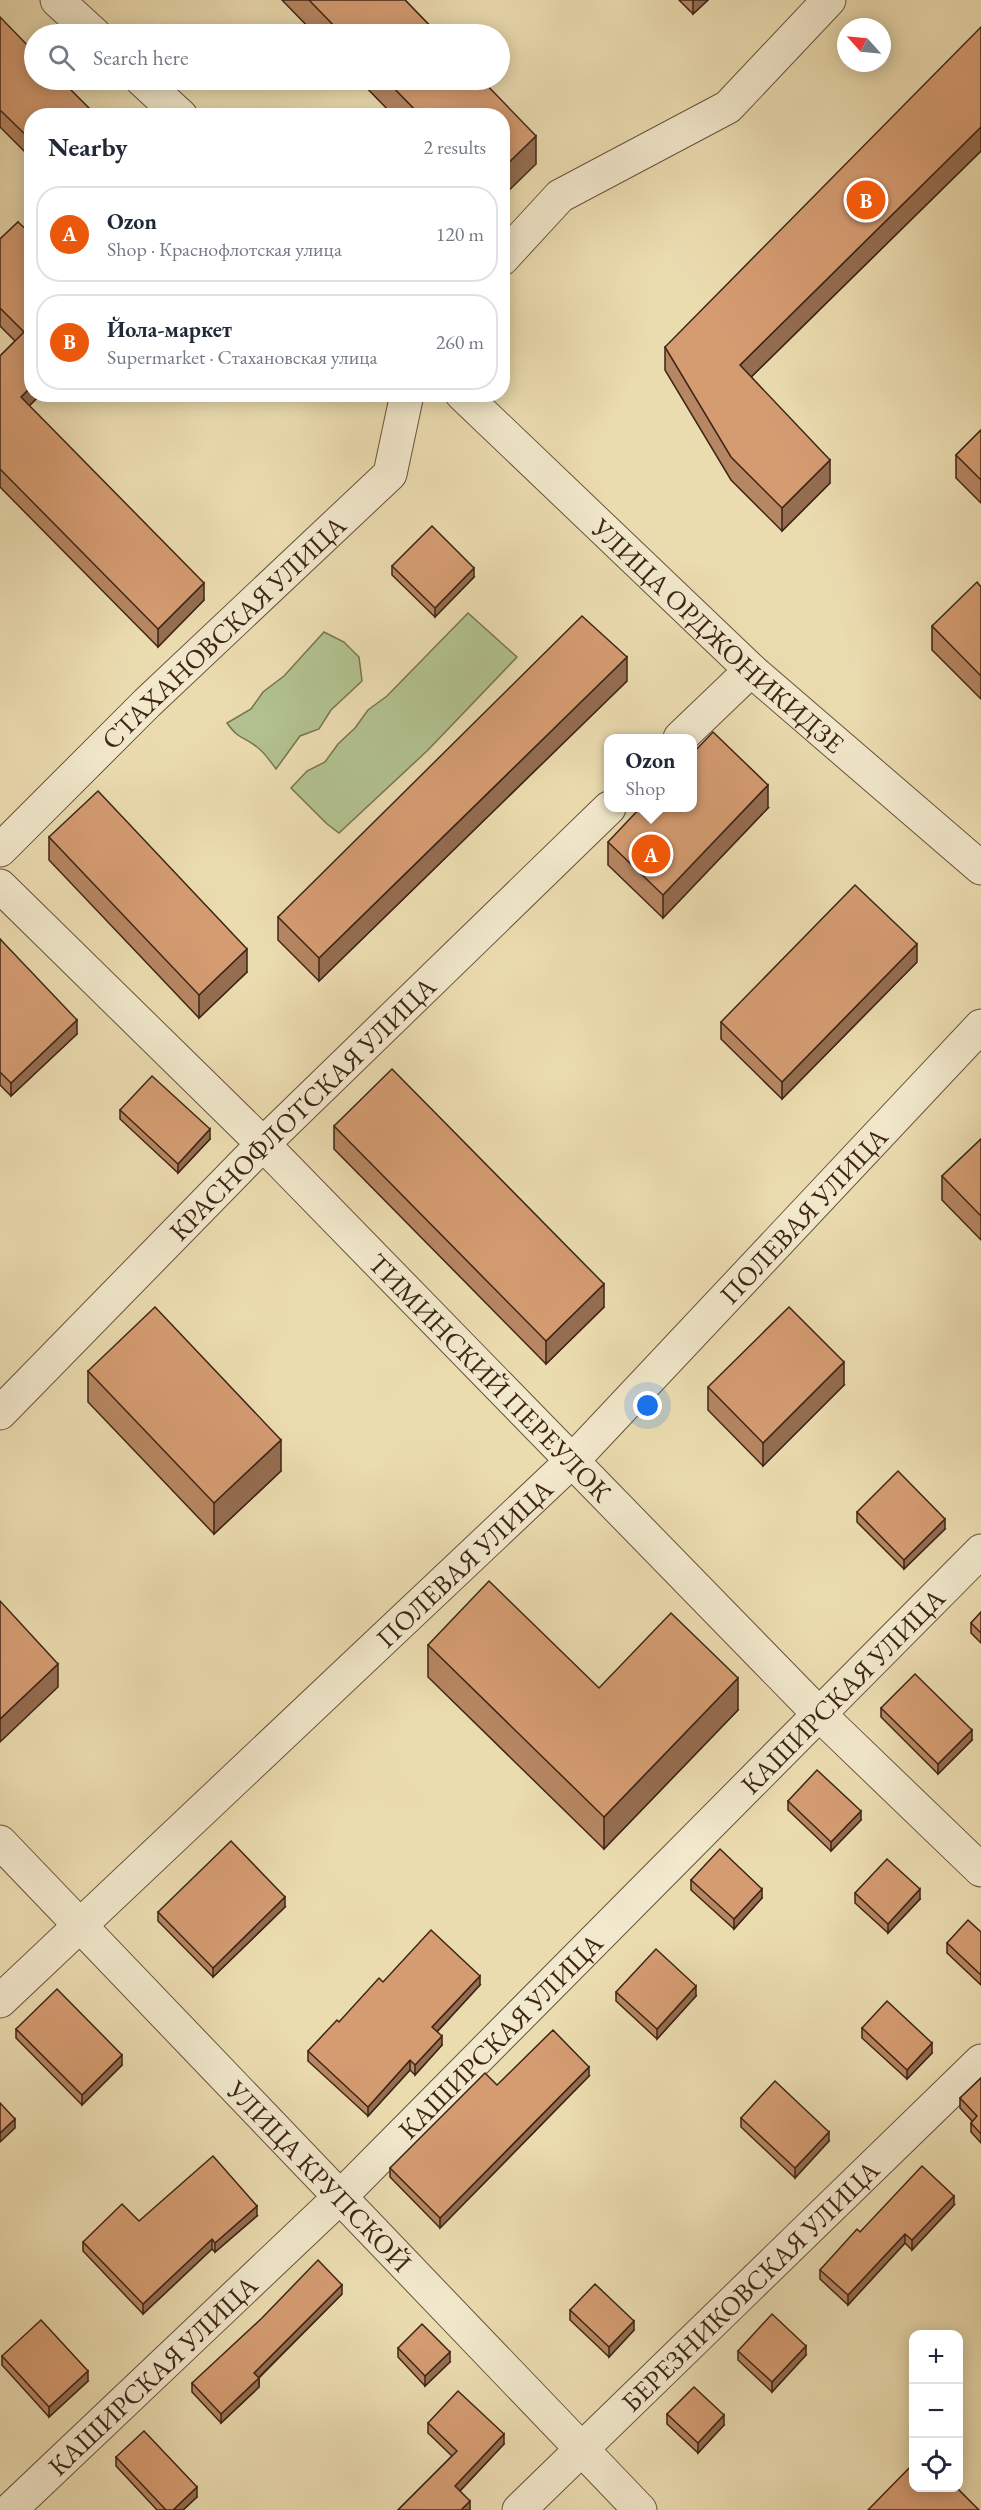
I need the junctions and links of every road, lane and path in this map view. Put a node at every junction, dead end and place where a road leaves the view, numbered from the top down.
1 (57, 0) edge
2 (829, 0) edge
3 (83, 24) edge
4 (153, 90) edge
5 (172, 108) edge
6 (510, 250) edge
7 (405, 402) edge
8 (470, 402) edge
9 (751, 670) junction
10 (684, 734) edge
11 (604, 812) edge
12 (0, 850) edge
13 (981, 868) edge
14 (0, 886) edge
15 (981, 1026) edge
16 (263, 1144) junction
17 (0, 1413) edge
18 (573, 1460) junction
19 (981, 1551) edge
20 (820, 1715) junction
21 (0, 1842) edge
22 (981, 1870) edge
23 (81, 1925) junction
24 (0, 2001) edge
25 (981, 2061) edge
26 (340, 2197) junction
27 (581, 2450) junction
28 (10, 2510) edge
29 (519, 2510) edge
30 (640, 2510) edge

1 - 3 street
2 - 6 street
4 - 5 street
7 - 12 street, СТАХАНОВСКАЯ УЛИЦА
8 - 9 street, УЛИЦА ОРДЖОНИКИДЗЕ
9 - 10 street
9 - 13 street, УЛИЦА ОРДЖОНИКИДЗЕ
11 - 16 street, КРАСНОФЛОТСКАЯ УЛИЦА
14 - 16 street, ТИМИНСКИЙ ПЕРЕУЛОК
15 - 18 street, ПОЛЕВАЯ УЛИЦА
16 - 17 street, КРАСНОФЛОТСКАЯ УЛИЦА
16 - 18 street, ТИМИНСКИЙ ПЕРЕУЛОК
18 - 20 street, ТИМИНСКИЙ ПЕРЕУЛОК
18 - 23 street, ПОЛЕВАЯ УЛИЦА
19 - 20 street, КАШИРСКАЯ УЛИЦА
20 - 22 street, ТИМИНСКИЙ ПЕРЕУЛОК
20 - 26 street, КАШИРСКАЯ УЛИЦА
21 - 23 street, УЛИЦА КРУПСКОЙ
23 - 24 street, ПОЛЕВАЯ УЛИЦА
23 - 26 street, УЛИЦА КРУПСКОЙ
25 - 27 street, БЕРЕЗНИКОВСКАЯ УЛИЦА
26 - 27 street, УЛИЦА КРУПСКОЙ
26 - 28 street, КАШИРСКАЯ УЛИЦА
27 - 29 street, БЕРЕЗНИКОВСКАЯ УЛИЦА
27 - 30 street, УЛИЦА КРУПСКОЙ

